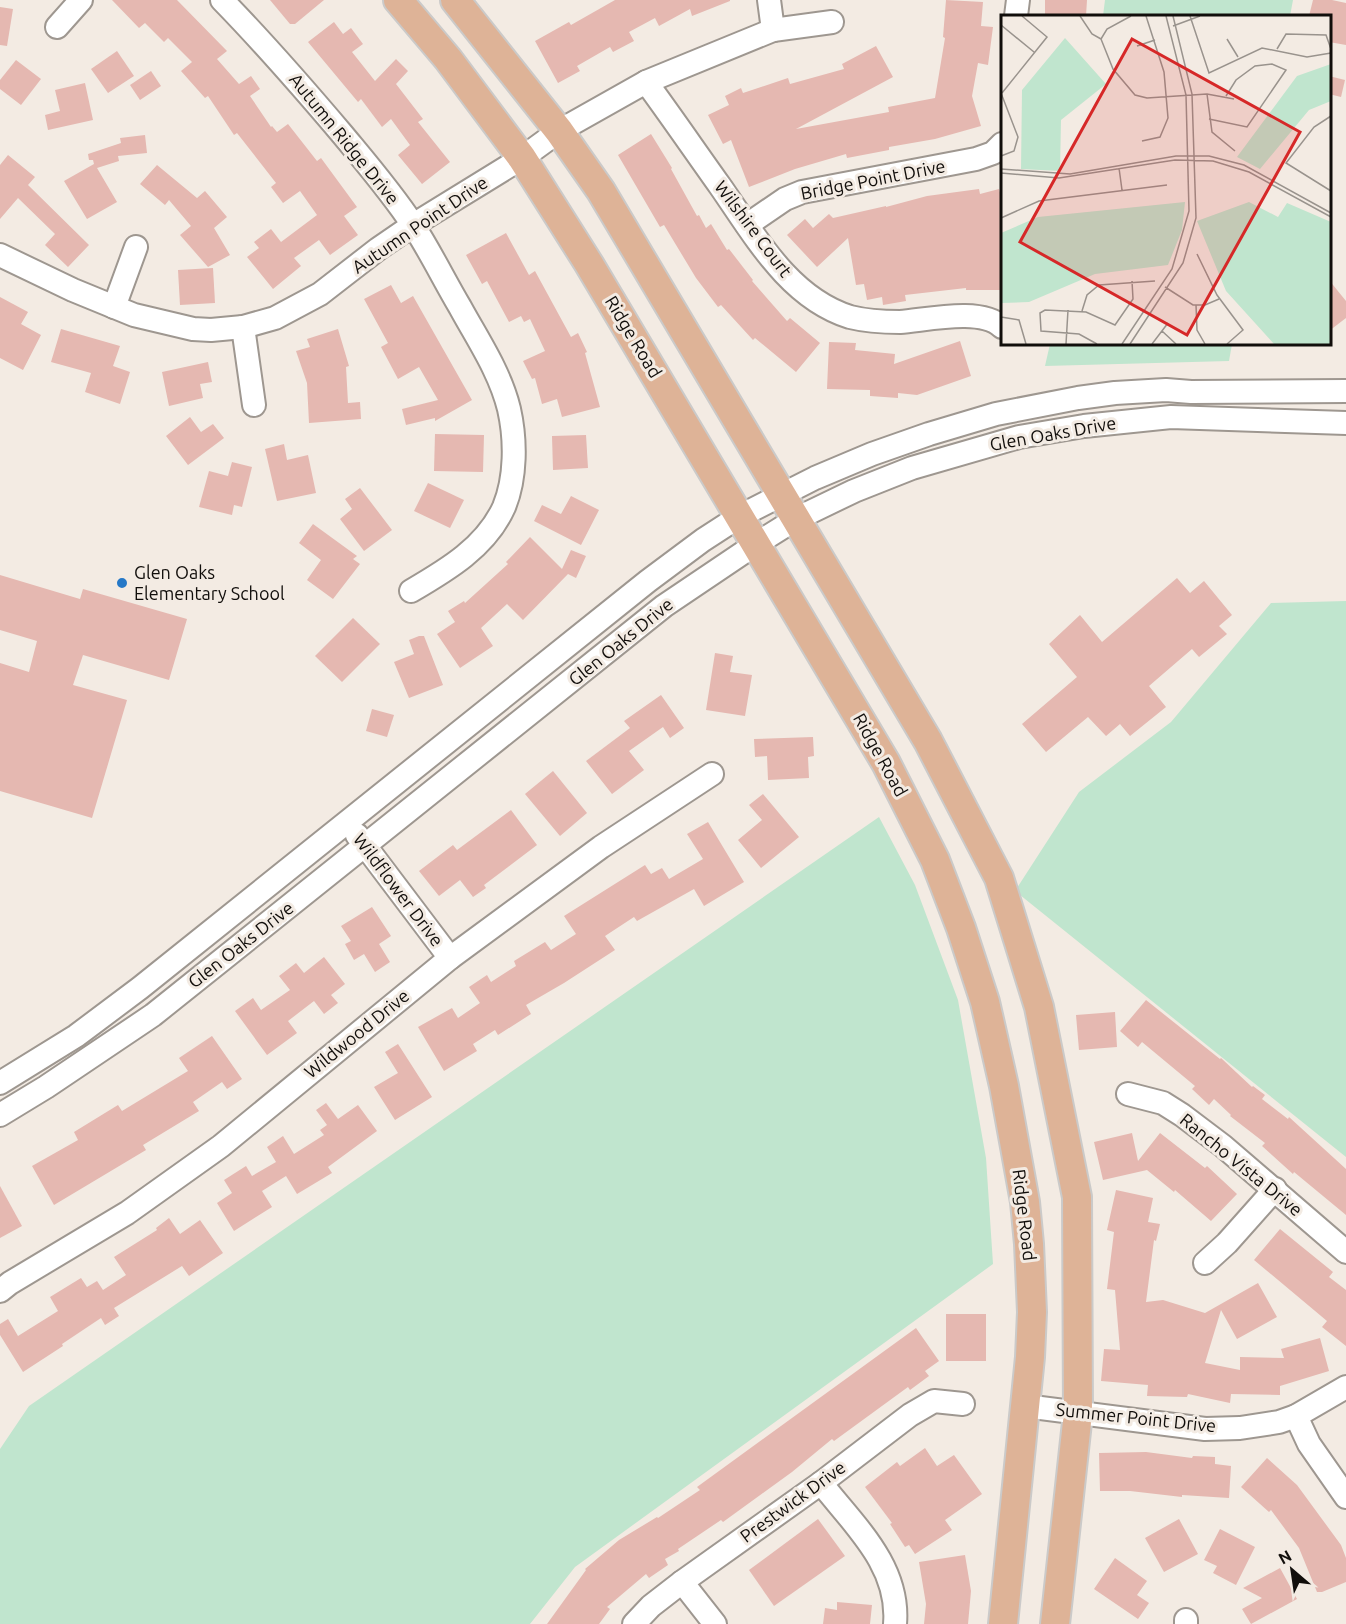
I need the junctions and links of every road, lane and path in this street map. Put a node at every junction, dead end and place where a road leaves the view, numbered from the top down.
1 (81, 0) edge
2 (222, 0) edge
3 (398, 0) edge
4 (455, 0) edge
5 (769, 0) edge
6 (1017, 0) edge
7 (1016, 15) edge
8 (832, 22) dead end
9 (57, 27) dead end
10 (773, 30) junction
11 (646, 81) junction
12 (559, 131) junction
13 (1001, 145) edge
14 (522, 158) junction
15 (413, 225) junction
16 (747, 225) junction
17 (136, 247) dead end
18 (0, 255) edge
19 (114, 307) junction
20 (1001, 326) edge
21 (243, 327) junction
22 (1346, 391) edge
23 (1191, 392) junction
24 (254, 405) dead end
25 (1192, 418) junction
26 (1346, 423) edge
27 (790, 507) junction
28 (740, 516) junction
29 (756, 544) junction
30 (411, 591) dead end
31 (928, 741) junction
32 (886, 763) junction
33 (712, 774) dead end
34 (346, 822) junction
35 (366, 846) junction
36 (450, 958) junction
37 (0, 1083) edge
38 (1128, 1094) dead end
39 (0, 1115) edge
40 (1275, 1189) junction
41 (1346, 1252) edge
42 (1205, 1263) dead end
43 (0, 1292) edge
44 (1346, 1387) edge
45 (963, 1404) dead end
46 (1025, 1406) junction
47 (1078, 1413) junction
48 (1296, 1416) junction
49 (821, 1483) junction
50 (1346, 1497) edge
51 (682, 1582) junction
52 (634, 1624) edge
53 (715, 1624) edge
54 (895, 1624) edge
55 (1003, 1624) edge
56 (1055, 1624) edge

1 - 9 street
2 - 15 street, Autumn Ridge Drive
3 - 14 main road, Ridge Road
4 - 12 main road
5 - 10 street
6 - 7 street
8 - 10 street, Autumn Point Drive
10 - 11 street, Autumn Point Drive
11 - 12 street, Autumn Point Drive
11 - 16 street, Wilshire Court
12 - 14 street, Autumn Point Drive
12 - 27 main road
13 - 16 street, Bridge Point Drive
14 - 15 street, Autumn Point Drive
14 - 28 main road, Ridge Road
15 - 21 street, Autumn Point Drive
15 - 30 street, Autumn Ridge Drive
16 - 20 street, Wilshire Court
17 - 19 street
18 - 19 street, Autumn Point Drive
19 - 21 street, Autumn Point Drive
21 - 24 street
22 - 23 street, Glen Oaks Drive
23 - 25 street
23 - 27 street, Glen Oaks Drive
25 - 26 street, Glen Oaks Drive
25 - 27 street, Glen Oaks Drive
27 - 28 street, Glen Oaks Drive
27 - 29 street, Glen Oaks Drive
27 - 31 main road
28 - 29 main road, Ridge Road
28 - 34 street, Glen Oaks Drive
29 - 32 main road, Ridge Road
29 - 35 street, Glen Oaks Drive
31 - 32 main road
31 - 47 main road
32 - 46 main road, Ridge Road
33 - 36 street, Wildwood Drive
34 - 35 street, Wildflower Drive
34 - 37 street, Glen Oaks Drive
35 - 36 street, Wildflower Drive
35 - 39 street, Glen Oaks Drive
36 - 43 street, Wildwood Drive
38 - 40 street, Rancho Vista Drive
40 - 41 street, Rancho Vista Drive
40 - 42 street
44 - 48 street, Summer Point Drive
45 - 49 street, Prestwick Drive
46 - 47 street, Summer Point Drive
46 - 55 main road, Ridge Road
47 - 48 street, Summer Point Drive
47 - 56 main road
48 - 50 street
49 - 51 street, Prestwick Drive
49 - 54 street
51 - 52 street, Prestwick Drive
51 - 53 street

